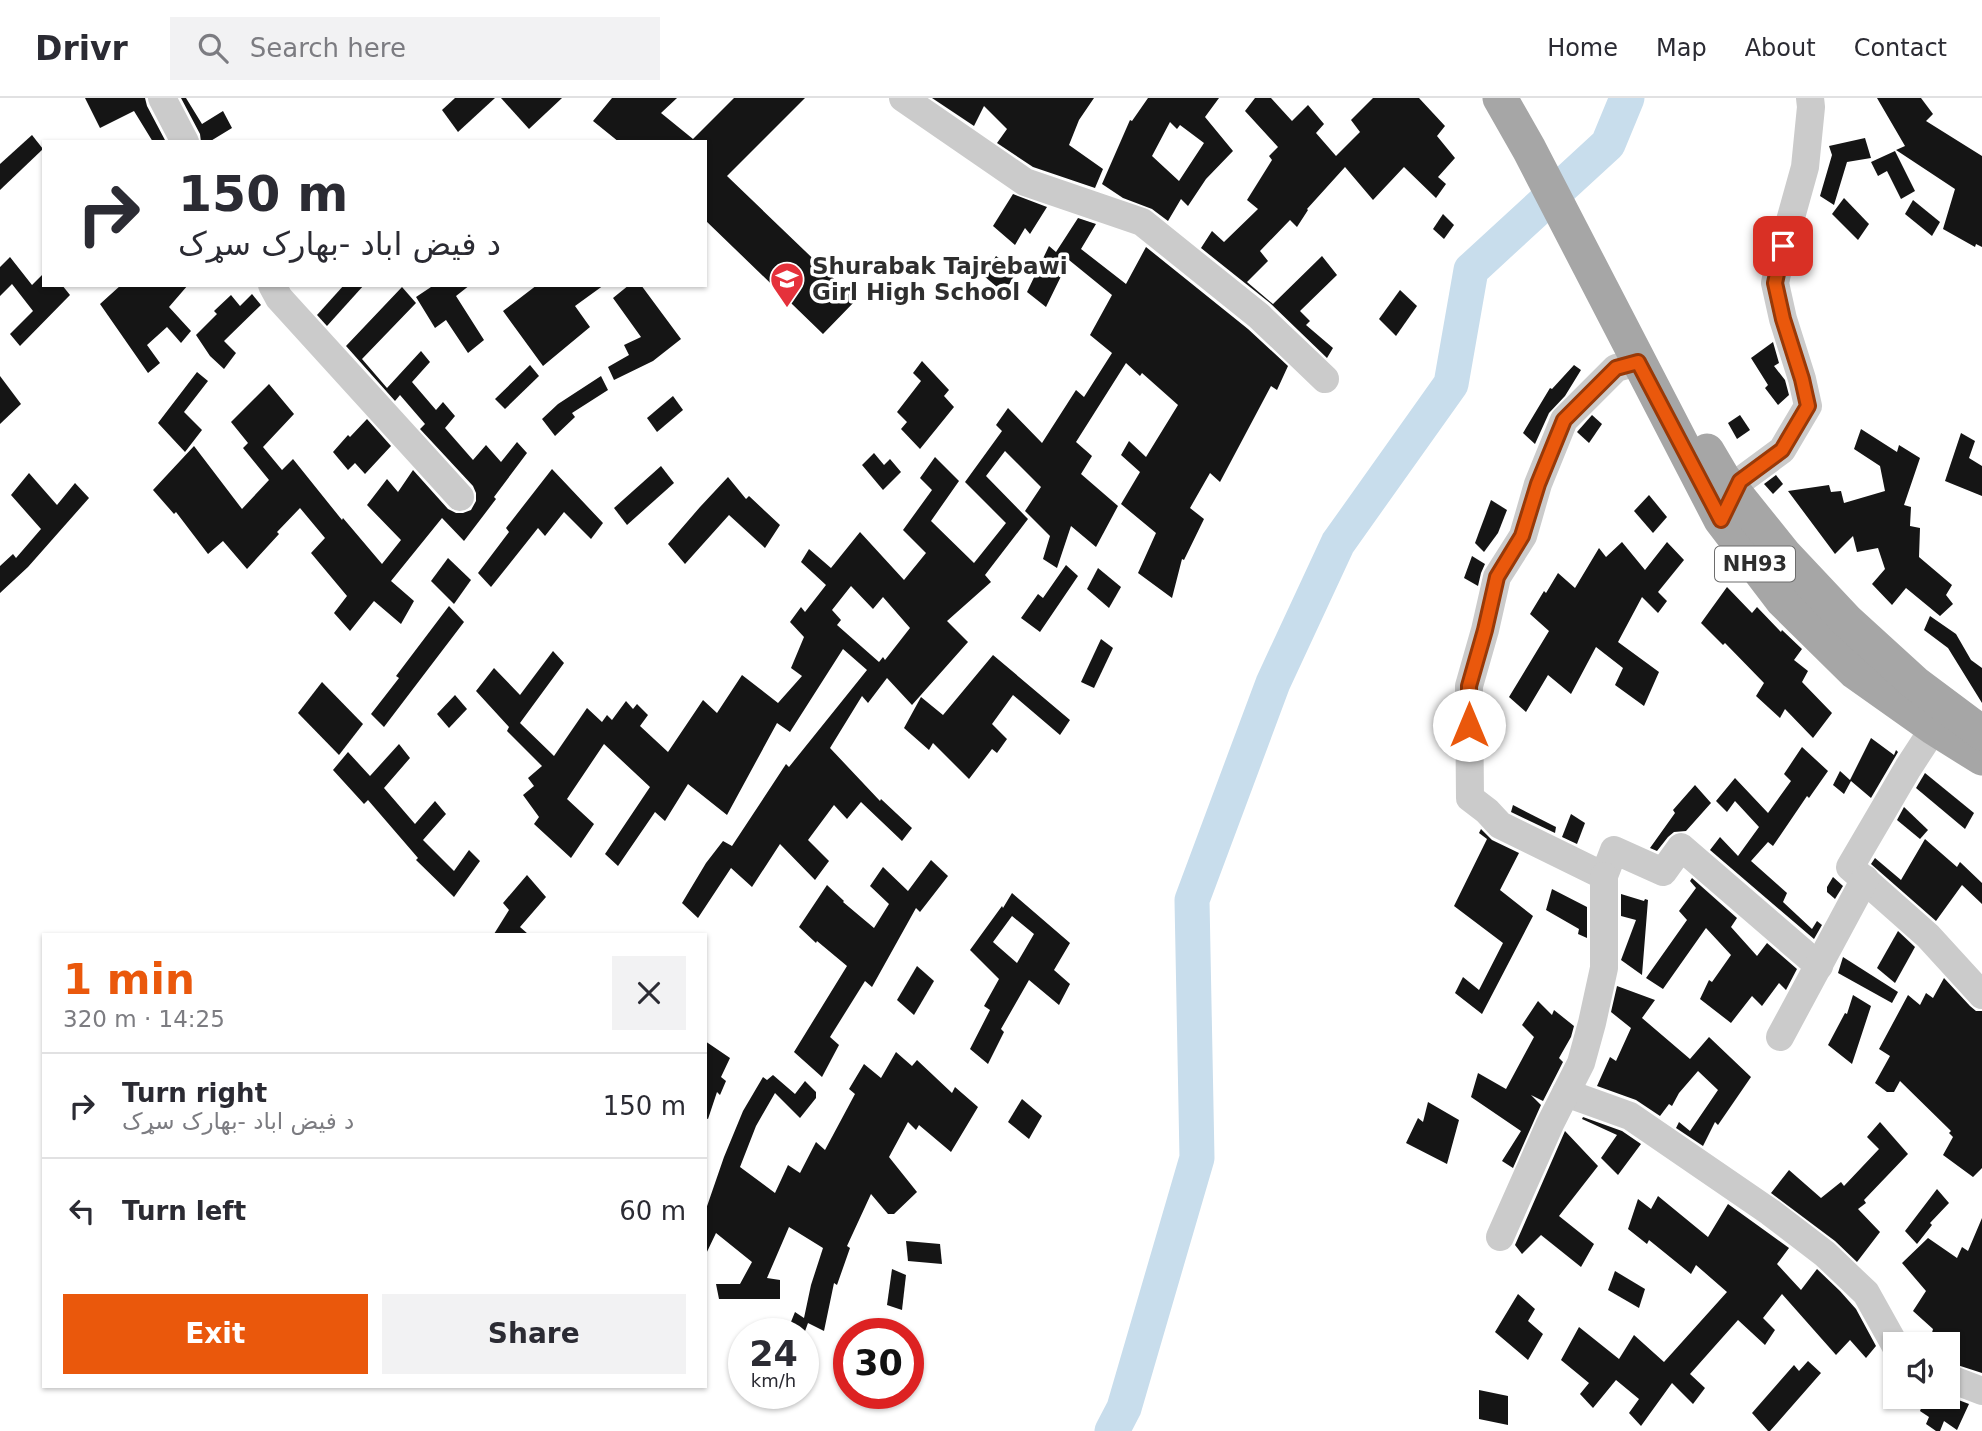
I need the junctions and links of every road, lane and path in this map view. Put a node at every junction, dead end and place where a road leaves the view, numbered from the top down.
1 (162, 98) edge
2 (903, 98) edge
3 (1500, 98) edge
4 (1520, 98) edge
5 (1810, 98) edge
6 (183, 140) edge
7 (1534, 142) junction
8 (273, 287) edge
9 (1615, 298) junction
10 (1638, 362) junction
11 (1325, 379) dead end
12 (460, 497) dead end
13 (1728, 506) junction
14 (1934, 728) junction
15 (1982, 733) edge
16 (1982, 758) edge
17 (1604, 876) junction
18 (1865, 879) junction
19 (1819, 966) junction
20 (1982, 995) edge
21 (1780, 1037) dead end
22 (1566, 1093) junction
23 (1500, 1237) dead end
24 (1888, 1332) edge
25 (1960, 1383) edge
26 (1982, 1391) edge

1 - 6 street
2 - 11 street
3 - 7 main road, NH93
4 - 7 main road, NH93
5 - 13 street
7 - 9 main road, NH93
8 - 12 street
9 - 10 main road, NH93
9 - 13 main road, NH93
10 - 13 main road, NH93
10 - 17 street
13 - 14 main road, NH93
13 - 15 main road, NH93
14 - 16 main road, NH93
14 - 18 street
17 - 19 street
17 - 22 street
18 - 19 street
18 - 20 street
19 - 21 street
22 - 23 street
22 - 24 street
25 - 26 street

